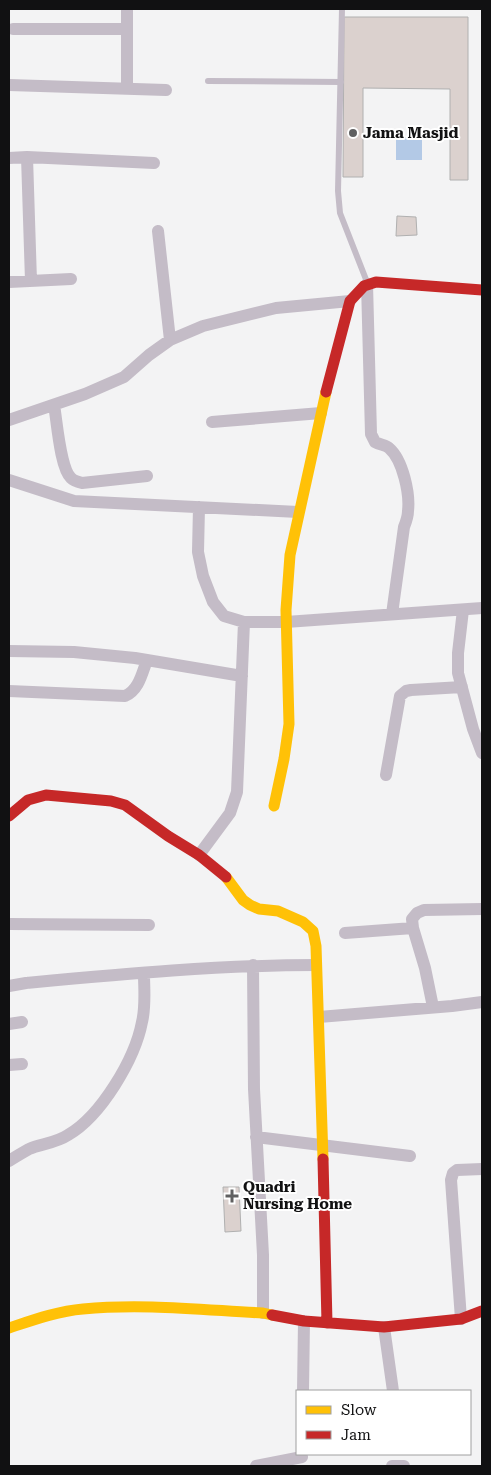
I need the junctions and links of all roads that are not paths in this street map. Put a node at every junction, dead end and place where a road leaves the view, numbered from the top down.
1 (127, 9) edge
2 (342, 9) edge
3 (13, 29) dead end
4 (127, 29) junction
5 (208, 81) dead end
6 (341, 82) junction
7 (9, 85) edge
8 (127, 89) junction
9 (166, 90) dead end
10 (28, 157) junction
11 (9, 158) edge
12 (154, 163) dead end
13 (158, 230) dead end
14 (72, 279) dead end
15 (31, 281) junction
16 (9, 282) edge
17 (367, 284) junction
18 (482, 290) edge
19 (350, 301) junction
20 (170, 340) junction
21 (54, 405) junction
22 (321, 413) junction
23 (9, 420) edge
24 (212, 422) dead end
25 (147, 476) dead end
26 (9, 480) edge
27 (199, 507) junction
28 (298, 512) junction
29 (482, 608) edge
30 (463, 610) junction
31 (392, 614) junction
32 (244, 622) junction
33 (286, 622) junction
34 (9, 651) edge
35 (147, 660) junction
36 (242, 676) junction
37 (462, 687) junction
38 (9, 691) edge
39 (482, 753) edge
40 (386, 776) dead end
41 (274, 806) dead end
42 (9, 816) edge
43 (199, 855) junction
44 (482, 909) edge
45 (9, 924) edge
46 (149, 925) dead end
47 (413, 928) junction
48 (346, 933) dead end
49 (253, 965) junction
50 (316, 965) junction
51 (144, 972) junction
52 (9, 986) edge
53 (482, 1002) edge
54 (433, 1007) junction
55 (320, 1017) junction
56 (22, 1022) dead end
57 (9, 1024) edge
58 (22, 1064) dead end
59 (9, 1065) edge
60 (256, 1137) junction
61 (322, 1144) junction
62 (410, 1156) dead end
63 (9, 1161) edge
64 (482, 1169) edge
65 (482, 1311) edge
66 (263, 1314) junction
67 (461, 1319) junction
68 (304, 1321) junction
69 (327, 1323) junction
70 (384, 1327) junction
71 (9, 1328) edge
72 (303, 1390) edge
73 (393, 1390) edge
74 (303, 1459) edge
75 (256, 1466) edge

1 - 4 street
2 - 6 lane
3 - 4 street
4 - 8 street
5 - 6 lane
6 - 17 lane
7 - 8 street
8 - 9 street
10 - 11 street
10 - 12 street
10 - 15 street
13 - 20 street
14 - 15 street
15 - 16 street
17 - 18 street
17 - 19 street
17 - 31 street
19 - 20 street
19 - 22 street
20 - 21 street
21 - 23 street
21 - 25 street
22 - 24 street
22 - 28 street
26 - 27 street
27 - 28 street
27 - 32 street
28 - 33 street
29 - 30 street
30 - 31 street
30 - 37 street
31 - 33 street
32 - 33 street
32 - 36 street
33 - 41 street
34 - 35 street
35 - 36 street
35 - 38 street
36 - 43 street
37 - 39 street
37 - 40 street
42 - 43 street
43 - 50 street
44 - 47 street
45 - 46 street
47 - 48 street
47 - 54 street
49 - 50 street
49 - 51 street
49 - 60 street
50 - 55 street
51 - 52 street
51 - 63 street
53 - 54 street
54 - 55 street
55 - 61 street
56 - 57 street
58 - 59 street
60 - 61 street
60 - 66 street
61 - 62 street
61 - 69 street
64 - 67 street
65 - 67 street
66 - 68 street
66 - 71 street
67 - 70 street
68 - 69 street
68 - 72 street
69 - 70 street
70 - 73 street
74 - 75 street

